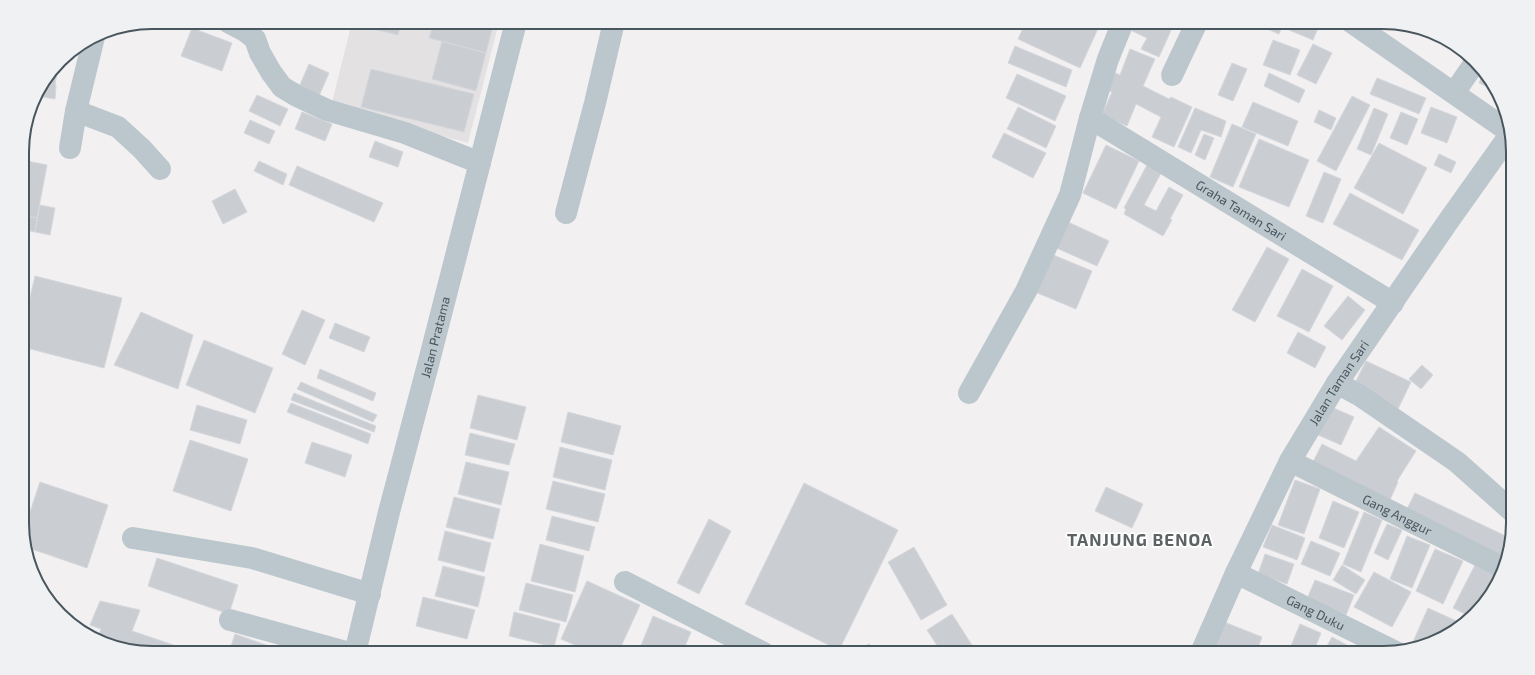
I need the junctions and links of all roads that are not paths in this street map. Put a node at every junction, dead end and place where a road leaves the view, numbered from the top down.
1 (241, 29) edge
2 (514, 29) edge
3 (612, 29) edge
4 (1120, 29) edge
5 (1194, 29) edge
6 (1361, 29) edge
7 (92, 45) edge
8 (1472, 67) edge
9 (1172, 75) dead end
10 (1454, 93) junction
11 (76, 111) junction
12 (1090, 118) junction
13 (1503, 128) edge
14 (1505, 141) edge
15 (70, 148) dead end
16 (480, 163) junction
17 (160, 169) dead end
18 (566, 213) dead end
19 (1393, 303) junction
20 (1337, 384) junction
21 (969, 393) dead end
22 (1290, 461) junction
23 (1506, 506) edge
24 (133, 538) dead end
25 (1498, 565) edge
26 (1236, 573) junction
27 (625, 582) dead end
28 (370, 594) junction
29 (230, 620) dead end
30 (325, 646) edge
31 (357, 646) edge
32 (750, 646) edge
33 (1205, 646) edge
34 (1384, 646) edge

1 - 16 street
2 - 16 street, Jalan Pratama
3 - 18 street
4 - 12 street
5 - 9 street
6 - 10 street
7 - 11 street
8 - 10 street
10 - 13 street
11 - 15 street
11 - 17 street
12 - 19 street, Graha Taman Sari
12 - 21 street
14 - 19 street, Jalan Taman Sari
16 - 28 street, Jalan Pratama
19 - 20 street, Jalan Taman Sari
20 - 22 street, Jalan Taman Sari
20 - 23 street
22 - 25 street, Gang Anggur
22 - 26 street, Jalan Taman Sari
24 - 28 street
26 - 33 street, Jalan Taman Sari
26 - 34 street, Gang Duku
27 - 32 street
28 - 31 street, Jalan Pratama
29 - 30 street

